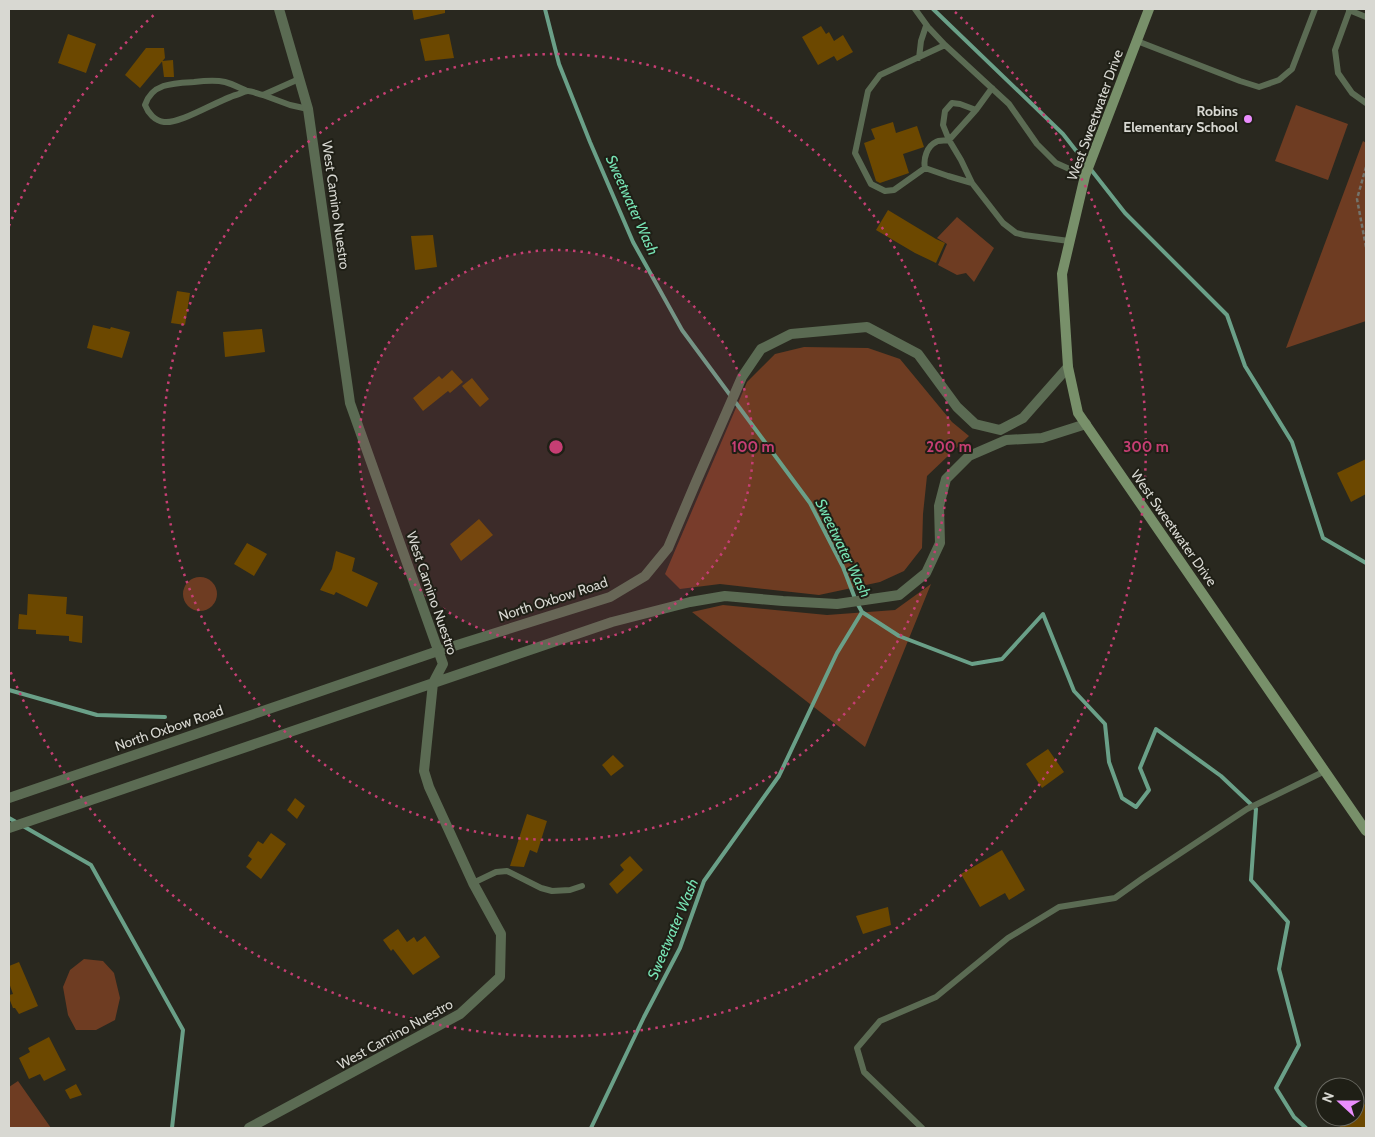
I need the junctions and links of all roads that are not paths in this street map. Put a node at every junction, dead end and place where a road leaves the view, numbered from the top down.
1 (279, 9) edge
2 (915, 9) edge
3 (1150, 9) edge
4 (1315, 9) edge
5 (1350, 9) edge
6 (1366, 16) edge
7 (926, 26) junction
8 (1137, 41) junction
9 (945, 45) junction
10 (919, 58) junction
11 (299, 79) junction
12 (992, 88) junction
13 (247, 91) junction
14 (263, 95) junction
15 (1366, 103) edge
16 (308, 109) junction
17 (976, 110) junction
18 (949, 140) junction
19 (925, 168) junction
20 (1085, 176) junction
21 (972, 183) junction
22 (1069, 241) junction
23 (1068, 367) junction
24 (1086, 424) junction
25 (438, 651) junction
26 (433, 683) junction
27 (1325, 771) junction
28 (9, 798) edge
29 (9, 828) edge
30 (1366, 831) edge
31 (472, 883) junction
32 (582, 886) dead end
33 (249, 1128) edge
34 (922, 1128) edge

1 - 11 street, West Camino Nuestro
2 - 7 lane
3 - 8 street, West Sweetwater Drive
4 - 8 lane
5 - 6 lane
5 - 15 lane
7 - 9 lane
7 - 10 lane
8 - 20 street, West Sweetwater Drive
9 - 10 lane
9 - 12 lane
10 - 19 lane
11 - 14 lane
11 - 16 street, West Camino Nuestro
12 - 17 lane
12 - 20 lane
13 - 13 lane
13 - 14 lane
14 - 16 lane
16 - 25 street, West Camino Nuestro
17 - 18 lane
17 - 18 lane
18 - 19 lane
18 - 21 lane
19 - 21 lane
20 - 22 street, West Sweetwater Drive
21 - 22 lane
22 - 23 street, West Sweetwater Drive
23 - 24 street, West Sweetwater Drive
23 - 25 street, North Oxbow Road
24 - 26 street
24 - 27 street, West Sweetwater Drive
25 - 26 street, West Camino Nuestro
25 - 28 street, North Oxbow Road
26 - 29 street
26 - 31 street, West Camino Nuestro
27 - 30 street, West Sweetwater Drive
27 - 34 lane
31 - 32 lane
31 - 33 street, West Camino Nuestro

